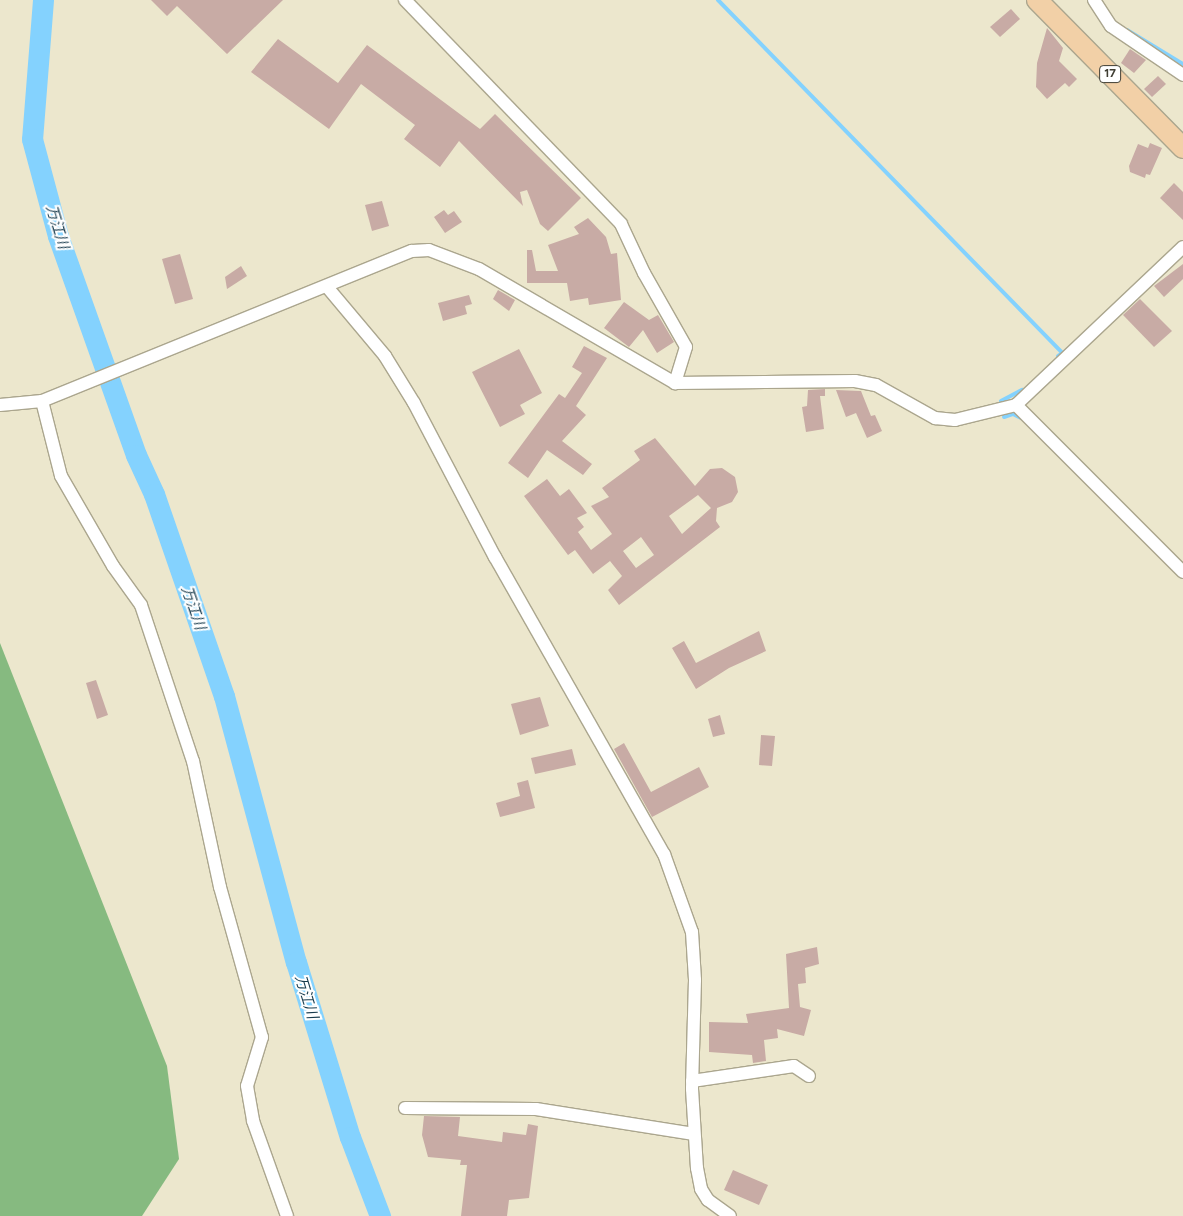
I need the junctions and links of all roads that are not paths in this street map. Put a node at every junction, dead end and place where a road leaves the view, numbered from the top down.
1 (406, 0) edge
2 (1037, 0) edge
3 (1094, 0) edge
4 (1183, 75) edge
5 (1183, 148) edge
6 (1183, 247) edge
7 (328, 288) junction
8 (675, 383) junction
9 (42, 401) junction
10 (0, 405) edge
11 (1016, 405) junction
12 (1183, 572) edge
13 (809, 1076) dead end
14 (692, 1081) junction
15 (405, 1108) dead end
16 (694, 1134) junction
17 (287, 1216) edge
18 (730, 1216) edge

1 - 8 street
2 - 5 main road, 17
3 - 4 street
6 - 11 street
7 - 8 street
7 - 9 street
7 - 14 street
8 - 11 street
9 - 10 street
9 - 17 street
11 - 12 street
13 - 14 street
14 - 16 street
15 - 16 street
16 - 18 street

